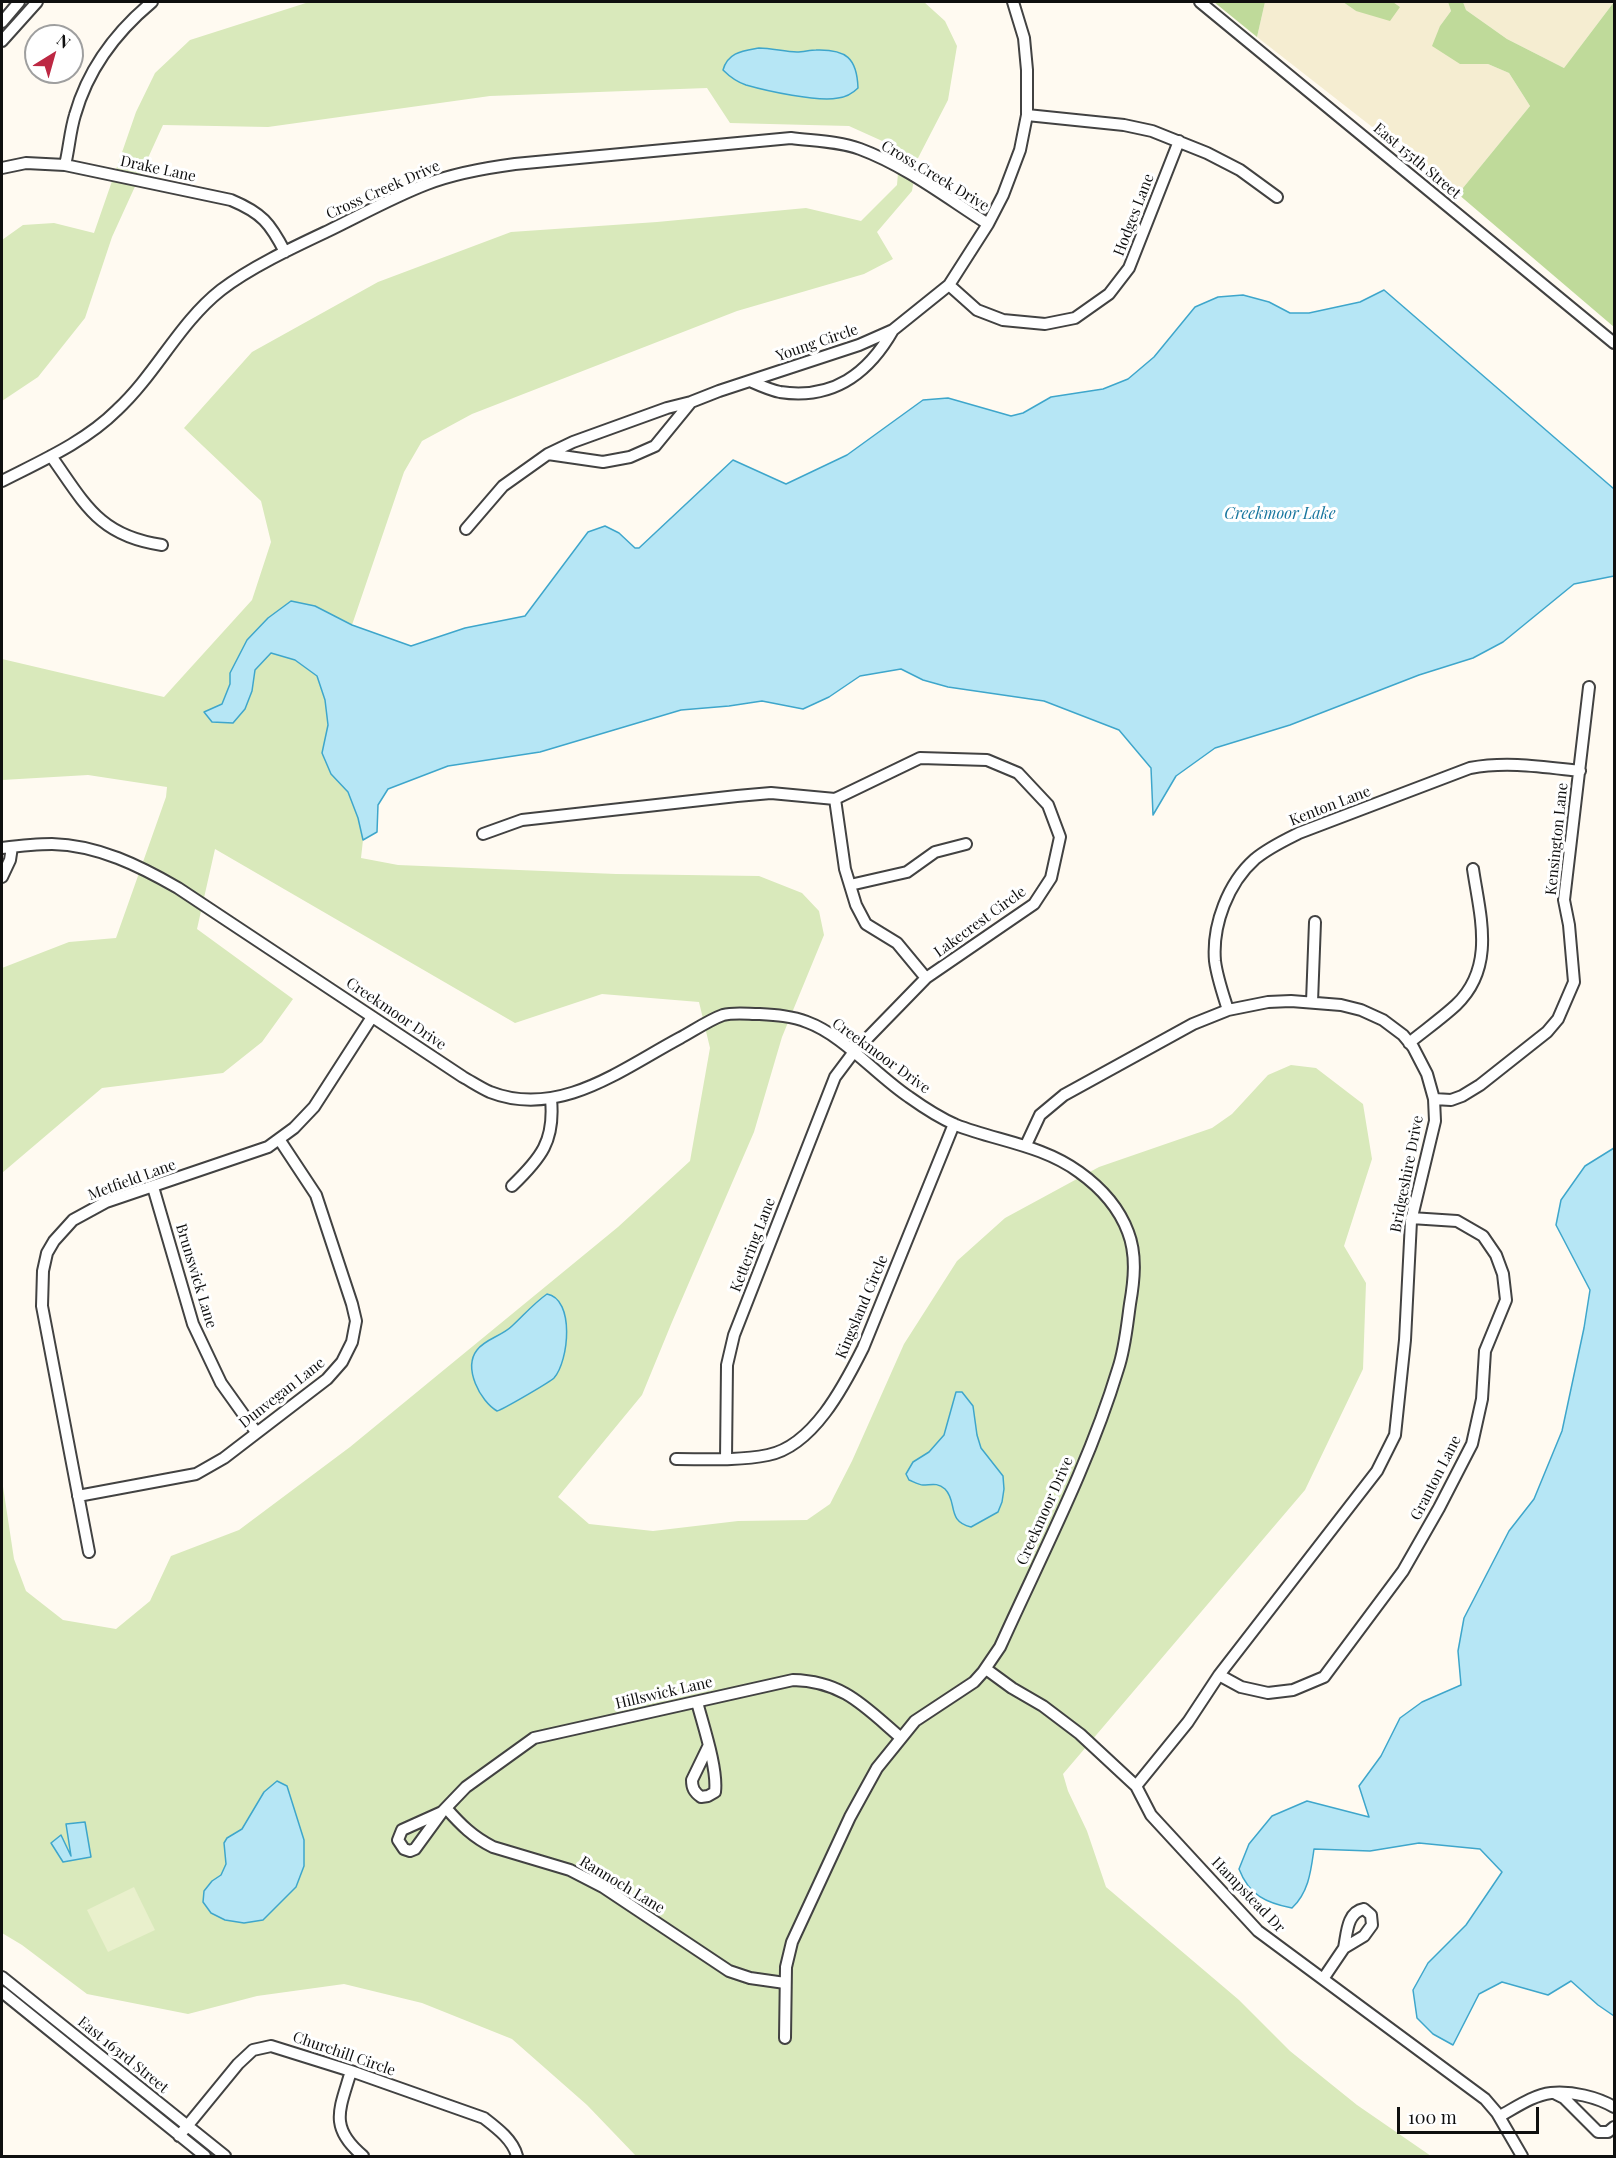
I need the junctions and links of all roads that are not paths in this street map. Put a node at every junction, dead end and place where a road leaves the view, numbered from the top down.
1 (19, 2) edge
2 (37, 2) edge
3 (152, 2) edge
4 (1013, 2) edge
5 (1200, 2) edge
6 (2, 22) edge
7 (2, 41) edge
8 (1027, 115) junction
9 (1179, 141) junction
10 (65, 165) junction
11 (2, 168) edge
12 (1277, 197) dead end
13 (987, 225) junction
14 (285, 252) junction
15 (949, 285) junction
16 (893, 330) junction
17 (1614, 343) edge
18 (750, 381) junction
19 (691, 402) junction
20 (548, 454) junction
21 (51, 456) junction
22 (2, 481) edge
23 (466, 529) dead end
24 (162, 545) dead end
25 (1589, 687) dead end
26 (1580, 771) junction
27 (835, 799) junction
28 (483, 834) dead end
29 (966, 844) dead end
30 (7, 848) edge
31 (1473, 869) dead end
32 (2, 877) edge
33 (850, 885) junction
34 (1315, 922) dead end
35 (926, 978) junction
36 (1312, 1002) junction
37 (1228, 1010) junction
38 (372, 1017) junction
39 (1409, 1043) junction
40 (853, 1053) junction
41 (551, 1099) junction
42 (1434, 1099) junction
43 (954, 1124) junction
44 (279, 1139) junction
45 (1026, 1145) junction
46 (512, 1186) dead end
47 (153, 1187) junction
48 (1411, 1218) junction
49 (256, 1432) junction
50 (676, 1459) dead end
51 (726, 1459) junction
52 (78, 1496) junction
53 (89, 1552) dead end
54 (986, 1669) junction
55 (1219, 1675) junction
56 (697, 1702) junction
57 (900, 1737) junction
58 (708, 1746) dead end
59 (1136, 1786) junction
60 (444, 1810) joint
61 (1344, 1948) dead end
62 (2, 1977) edge
63 (1323, 1979) junction
64 (785, 1983) junction
65 (2, 1992) edge
66 (784, 2038) dead end
67 (351, 2071) junction
68 (1556, 2094) junction
69 (1614, 2107) edge
70 (1500, 2116) junction
71 (187, 2126) junction
72 (1614, 2127) edge
73 (179, 2136) junction
74 (205, 2157) edge
75 (225, 2157) edge
76 (363, 2157) edge
77 (517, 2157) edge
78 (1522, 2157) edge

1 - 6 street
2 - 7 street
3 - 10 street
4 - 8 street, Young Circle
5 - 17 street, East 155th Street
8 - 9 street
8 - 13 street, Young Circle
9 - 12 street
9 - 15 street, Hodges Lane
10 - 11 street, Drake Lane
10 - 14 street, Drake Lane
13 - 14 street, Cross Creek Drive
13 - 15 street, Young Circle
14 - 21 street, Cross Creek Drive
15 - 16 street, Young Circle
16 - 18 street, Young Circle
16 - 18 street, Young Circle
18 - 19 street, Young Circle
19 - 20 street, Young Circle
19 - 20 street
20 - 23 street, Young Circle
21 - 22 street, Cross Creek Drive
21 - 24 street
25 - 26 street, Kensington Lane
26 - 37 street, Kenton Lane
26 - 42 street, Kensington Lane
27 - 28 street
27 - 33 street, Lakecrest Circle
27 - 35 street, Lakecrest Circle
29 - 33 street
30 - 32 street
30 - 38 street, Creekmoor Drive
31 - 39 street
33 - 35 street, Lakecrest Circle
34 - 36 street
35 - 40 street, Lakecrest Circle
36 - 37 street, Bridgeshire Drive
36 - 39 street, Bridgeshire Drive
37 - 45 street, Bridgeshire Drive
38 - 41 street, Creekmoor Drive
38 - 44 street, Metfield Lane
39 - 42 street, Bridgeshire Drive
40 - 41 street, Creekmoor Drive
40 - 43 street, Creekmoor Drive
40 - 51 street, Kettering Lane
41 - 46 street
42 - 48 street, Bridgeshire Drive
43 - 45 street, Creekmoor Drive
43 - 51 street, Kingsland Circle
44 - 47 street, Metfield Lane
44 - 49 street, Dunvegan Lane
45 - 54 street, Creekmoor Drive
47 - 49 street, Brunswick Lane
47 - 52 street, Metfield Lane
48 - 55 street, Bridgeshire Drive
48 - 55 street, Granton Lane
49 - 52 street, Dunvegan Lane
50 - 51 street, Kingsland Circle
52 - 53 street, Metfield Lane
54 - 57 street, Creekmoor Drive
54 - 59 street, Hampstead Dr
55 - 59 street, Bridgeshire Drive
56 - 57 street, Hillswick Lane
56 - 58 street
56 - 60 street, Hillswick Lane
57 - 64 street, Creekmoor Drive
59 - 63 street, Hampstead Dr
60 - 64 street, Rannoch Lane
61 - 63 street
62 - 71 street, East 163rd Street
63 - 70 street, Hampstead Dr
64 - 66 street, Creekmoor Drive
65 - 73 street, East 163rd Street
67 - 71 street, Churchill Circle
67 - 76 street
67 - 77 street, Churchill Circle
68 - 69 street
68 - 70 street
68 - 72 street
70 - 78 street, Hampstead Dr
71 - 73 street, Churchill Circle
71 - 75 street, East 163rd Street
73 - 74 street, East 163rd Street

